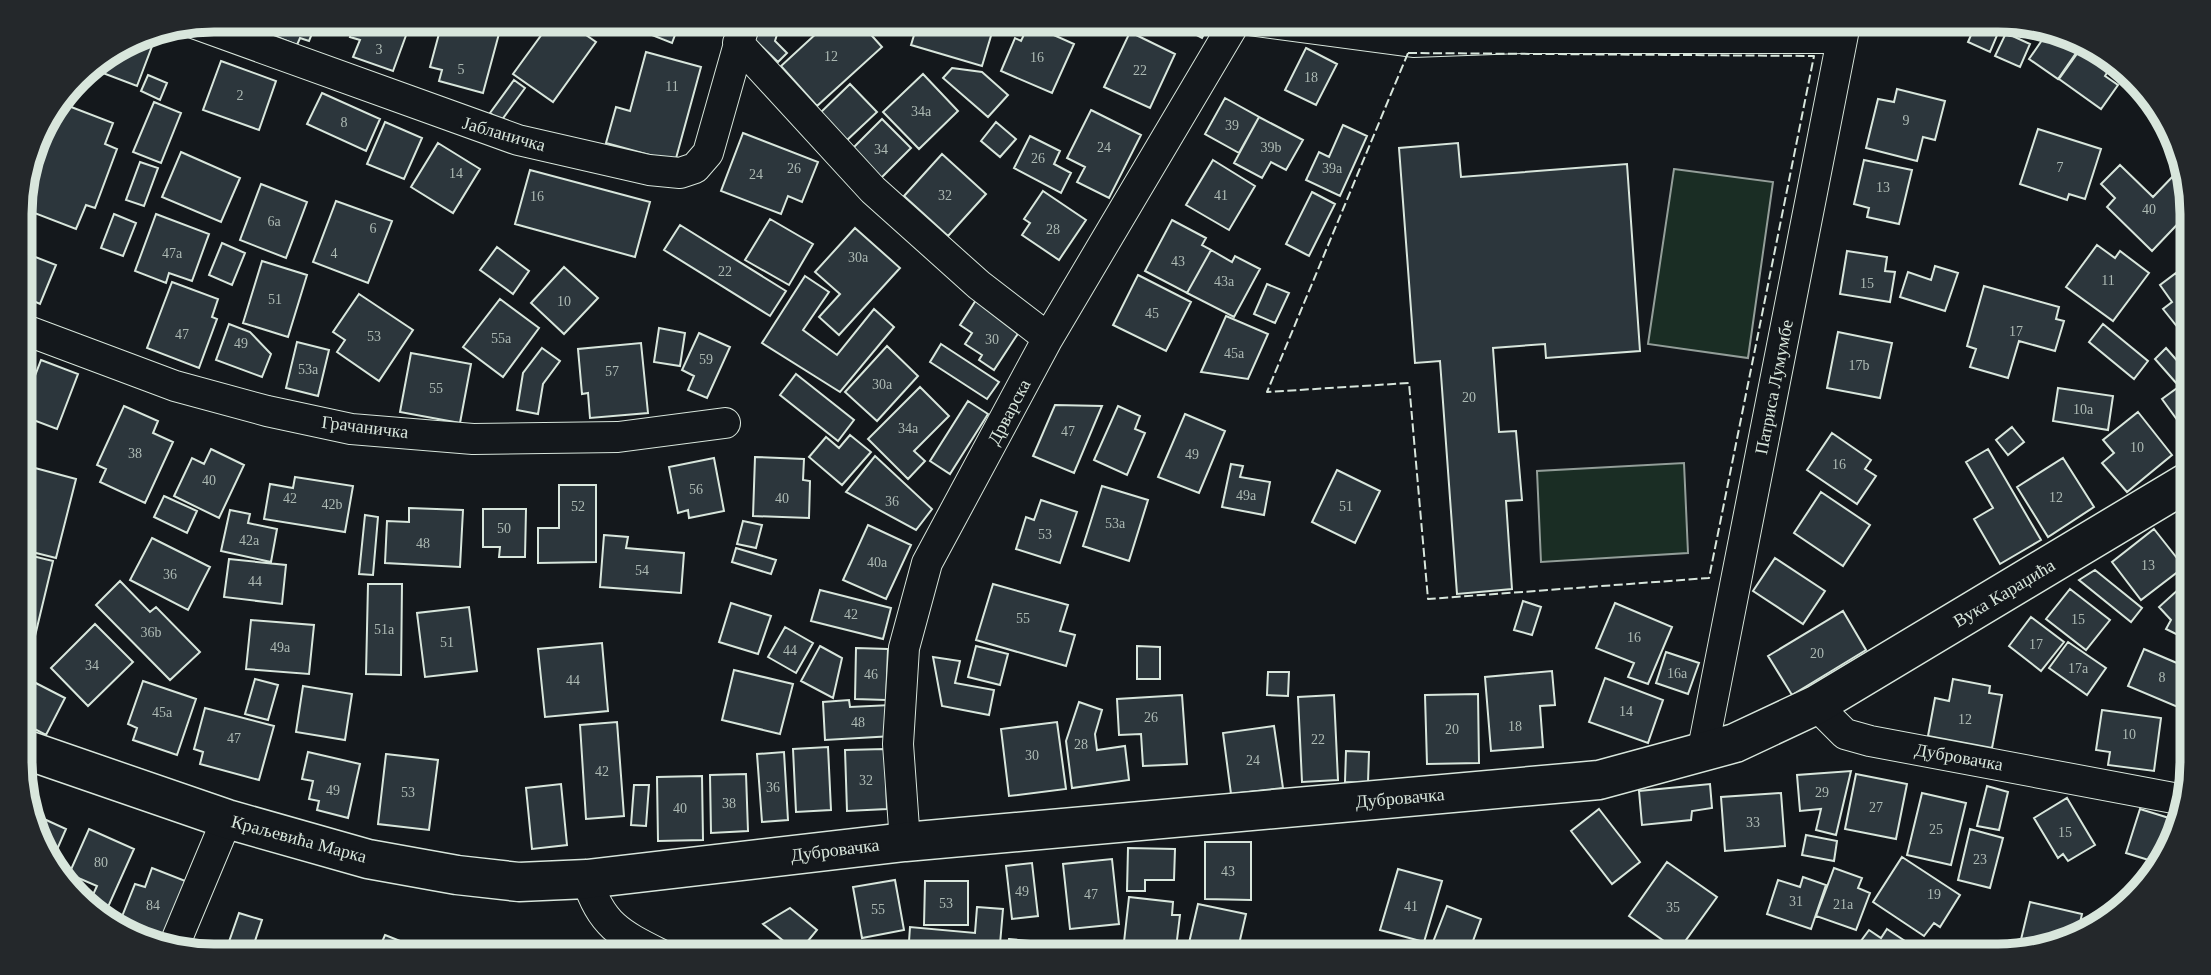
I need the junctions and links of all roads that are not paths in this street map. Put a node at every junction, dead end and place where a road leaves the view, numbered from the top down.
1 (218, 32) edge
2 (742, 32) edge
3 (743, 32) edge
4 (1231, 32) edge
5 (1337, 32) edge
6 (1736, 32) edge
7 (1843, 32) edge
8 (32, 332) edge
9 (1048, 338) junction
10 (725, 423) dead end
11 (2180, 487) edge
12 (1816, 705) junction
13 (32, 752) edge
14 (1702, 754) junction
15 (2176, 798) edge
16 (227, 819) junction
17 (905, 842) junction
18 (587, 879) junction
19 (176, 939) edge
20 (640, 944) edge

1 - 2 street, Јабланичка
3 - 9 street, Јабланичка
4 - 9 street, Дрварска
5 - 6 street
7 - 14 street, Патриса Лумумбе
8 - 10 street, Грачаничка
9 - 17 street, Дрварска
11 - 12 main road, Вука Караџића
12 - 14 main road, Дубровачка
12 - 15 street, Дубровачка
13 - 16 main road, Краљевића Марка
14 - 17 main road, Дубровачка
16 - 18 main road, Краљевића Марка
16 - 19 street
17 - 18 main road, Дубровачка
18 - 20 street

